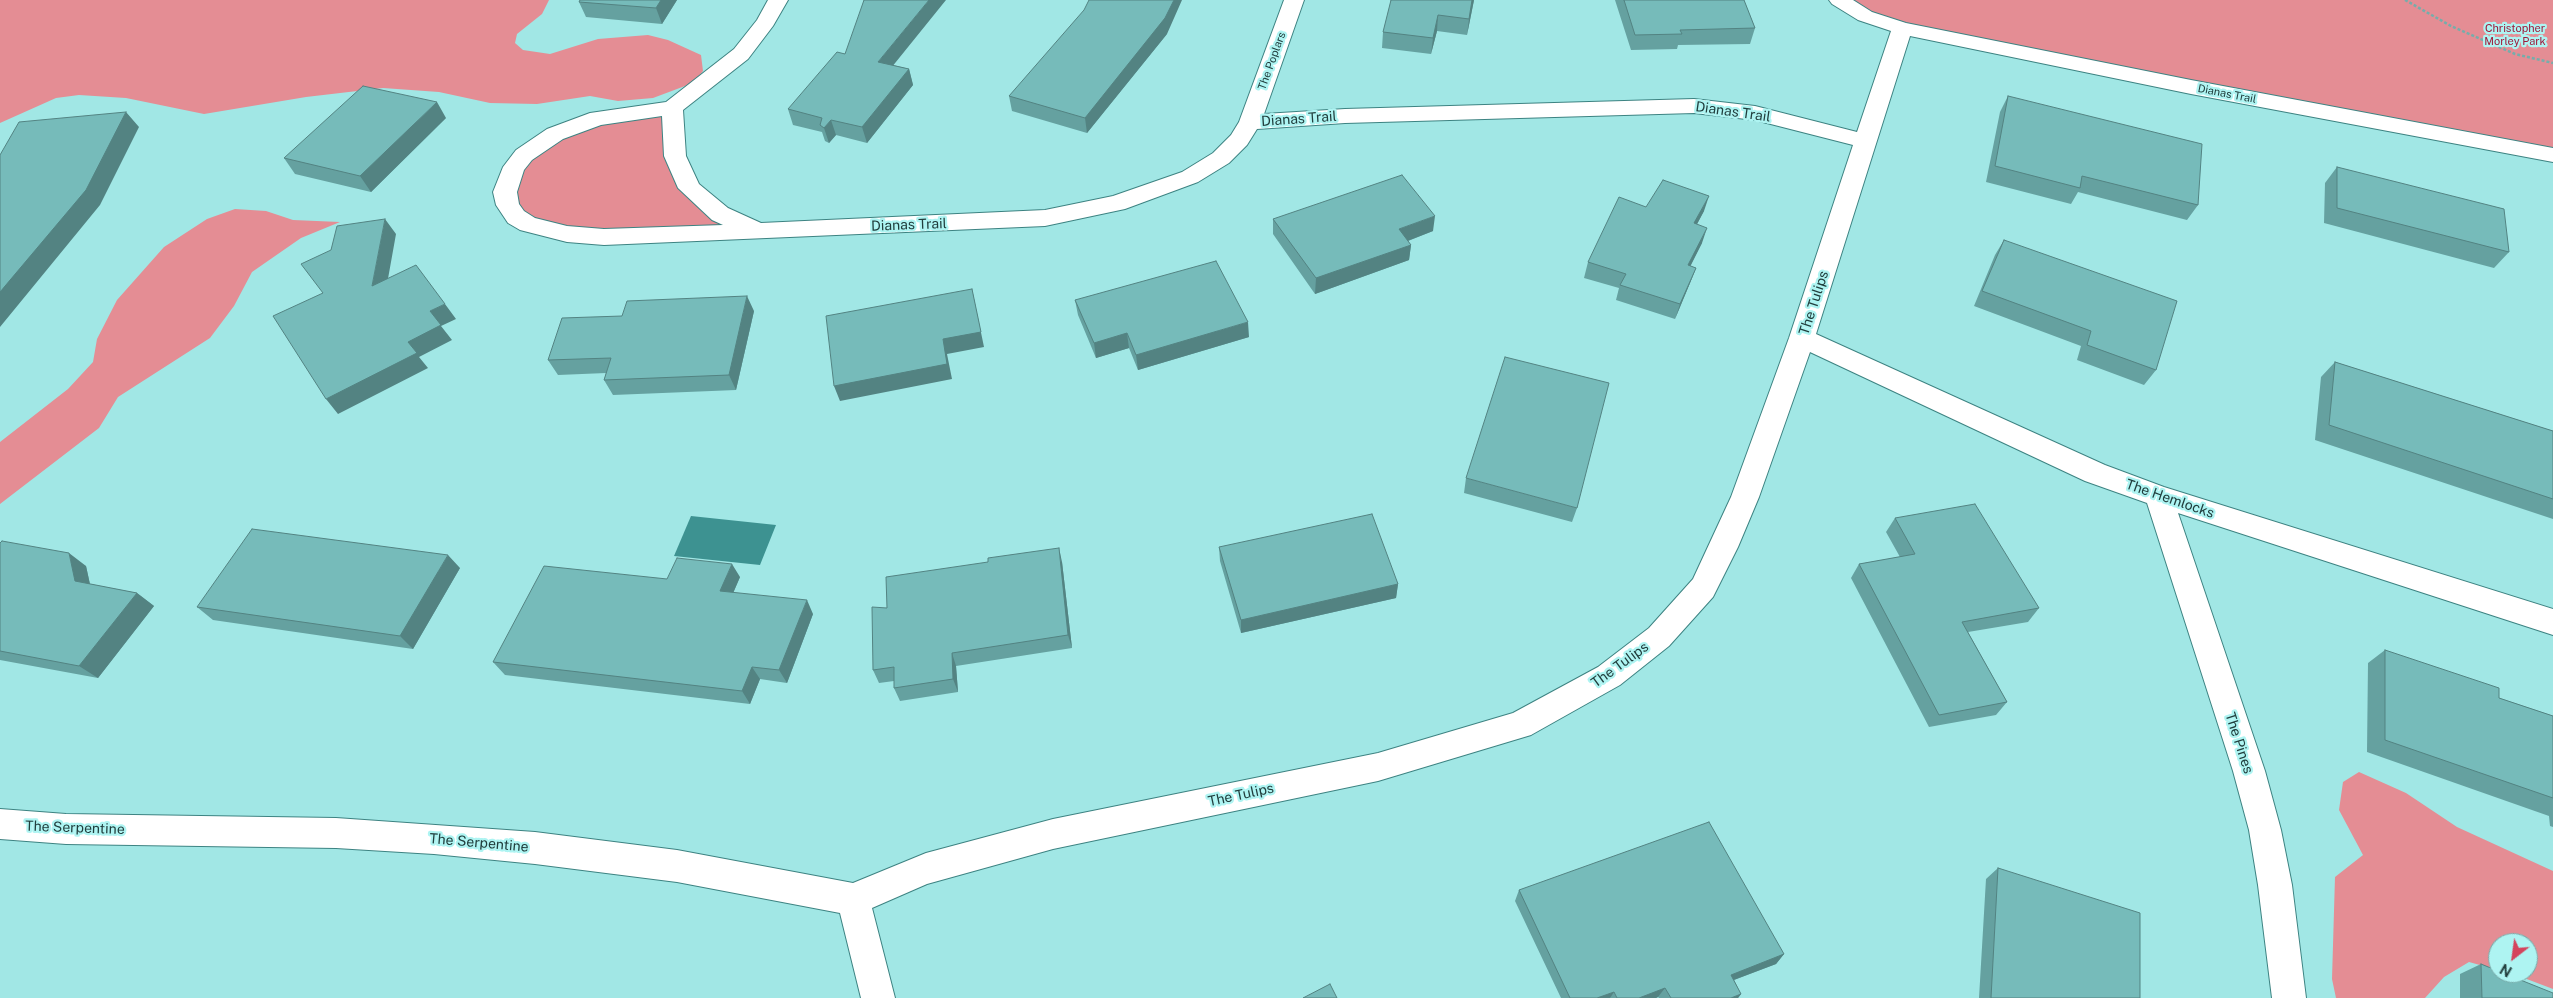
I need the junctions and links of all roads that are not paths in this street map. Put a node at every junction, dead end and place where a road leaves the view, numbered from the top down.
1 (778, 0) edge
2 (1294, 0) edge
3 (1840, 0) edge
4 (1902, 28) junction
5 (672, 108) junction
6 (1250, 122) junction
7 (1866, 141) junction
8 (2553, 155) edge
9 (758, 232) junction
10 (1802, 338) junction
11 (2158, 496) junction
12 (2553, 622) edge
13 (0, 824) edge
14 (853, 899) junction
15 (878, 998) edge
16 (2289, 998) edge

1 - 5 street
2 - 6 street, The Poplars
3 - 4 street
4 - 7 street, The Tulips
4 - 8 street, Dianas Trail
5 - 9 street, Dianas Trail
5 - 9 street, Dianas Trail
6 - 7 street, Dianas Trail
6 - 9 street, Dianas Trail
7 - 10 street, The Tulips
10 - 11 street, The Hemlocks
10 - 14 street, The Tulips
11 - 12 street, The Hemlocks
11 - 16 street, The Pines
13 - 14 street, The Serpentine
14 - 15 street

